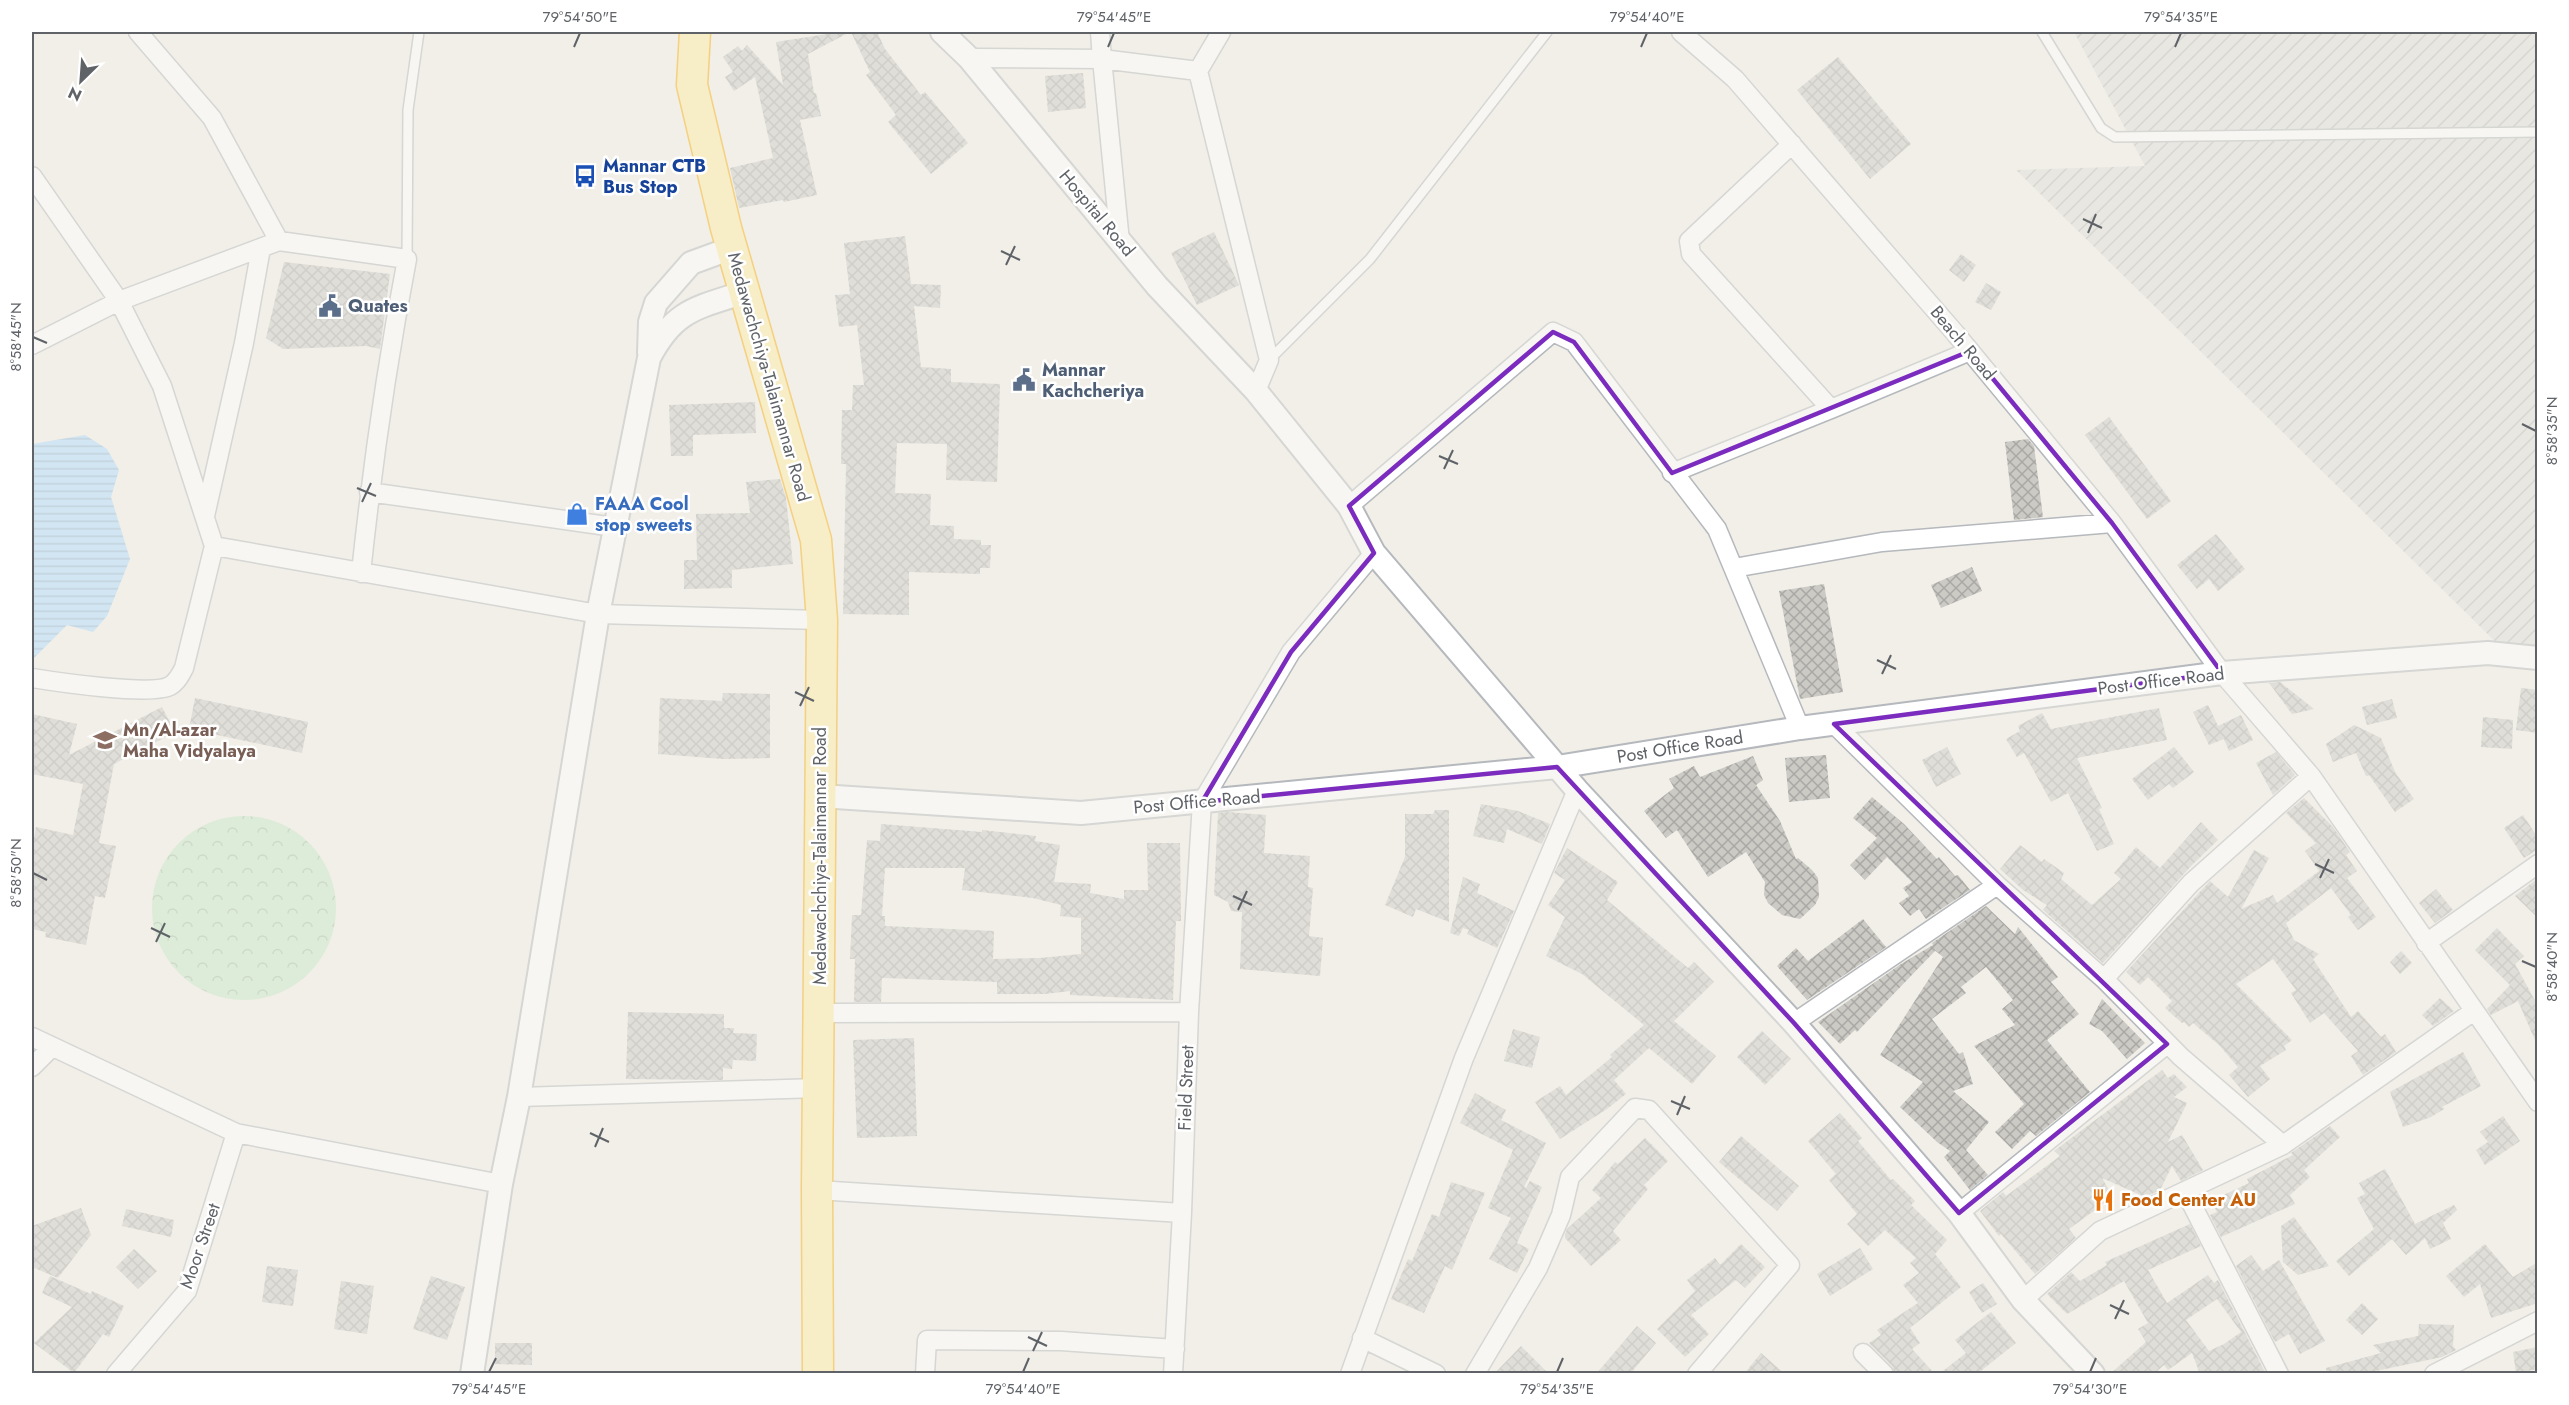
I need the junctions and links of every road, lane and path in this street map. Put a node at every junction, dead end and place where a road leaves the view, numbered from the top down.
1 (138, 32) edge
2 (419, 32) edge
3 (688, 32) edge
4 (695, 32) edge
5 (942, 32) edge
6 (1100, 32) edge
7 (1221, 32) edge
8 (1547, 32) edge
9 (1682, 32) edge
10 (2042, 32) edge
11 (969, 58) junction
12 (1102, 59) junction
13 (1198, 71) junction
14 (692, 85) junction
15 (2538, 132) edge
16 (1792, 144) junction
17 (32, 176) edge
18 (279, 241) junction
19 (1120, 242) junction
20 (261, 248) junction
21 (732, 248) junction
22 (407, 259) junction
23 (745, 292) junction
24 (119, 301) junction
25 (32, 345) edge
26 (1970, 351) junction
27 (649, 358) junction
28 (1269, 360) junction
29 (1256, 391) junction
30 (1831, 409) junction
31 (1672, 473) junction
32 (369, 492) junction
33 (1349, 507) junction
34 (204, 516) junction
35 (2112, 523) junction
36 (614, 527) junction
37 (214, 546) junction
38 (1374, 553) junction
39 (1734, 568) junction
40 (361, 573) junction
41 (598, 614) junction
42 (822, 620) junction
43 (2538, 657) edge
44 (2222, 673) junction
45 (32, 678) edge
46 (1834, 724) junction
47 (1800, 728) junction
48 (1557, 767) junction
49 (2311, 776) junction
50 (1577, 790) junction
51 (820, 796) junction
52 (1202, 802) junction
53 (2538, 864) edge
54 (1997, 885) junction
55 (2426, 943) junction
56 (2104, 979) junction
57 (2474, 1011) junction
58 (1189, 1012) junction
59 (820, 1013) junction
60 (1794, 1023) junction
61 (32, 1037) edge
62 (2167, 1044) junction
63 (52, 1047) junction
64 (32, 1067) edge
65 (818, 1088) junction
66 (519, 1097) junction
67 (2538, 1102) edge
68 (237, 1133) junction
69 (2283, 1145) junction
70 (501, 1184) junction
71 (817, 1190) junction
72 (2185, 1191) junction
73 (1182, 1213) junction
74 (1959, 1213) junction
75 (2023, 1300) junction
76 (2538, 1321) edge
77 (1362, 1338) junction
78 (1175, 1349) junction
79 (1863, 1353) dead end
80 (116, 1374) edge
81 (472, 1374) edge
82 (818, 1374) edge
83 (926, 1374) edge
84 (1173, 1374) edge
85 (1350, 1374) edge
86 (1436, 1374) edge
87 (1474, 1374) edge
88 (1697, 1374) edge
89 (1884, 1374) edge
90 (2093, 1374) edge
91 (2280, 1374) edge
92 (2434, 1374) edge

1 - 18 street
2 - 22 lane
3 - 14 highway
4 - 14 highway, Medawachchiya-Talaimannar Road
5 - 11 street, Hospital Road
6 - 12 street
7 - 13 street
8 - 28 lane
9 - 16 street, Beach Road
10 - 15 lane
11 - 12 street
11 - 19 street, Hospital Road
12 - 13 street
12 - 19 street
13 - 28 street
14 - 21 highway, Medawachchiya-Talaimannar Road
16 - 26 street, Beach Road
16 - 30 street
17 - 24 street
18 - 20 street
18 - 22 street
19 - 29 street, Hospital Road
20 - 24 street
20 - 34 street
21 - 23 highway, Medawachchiya-Talaimannar Road
21 - 27 street
22 - 32 street
23 - 27 street
23 - 42 highway, Medawachchiya-Talaimannar Road
24 - 25 street
24 - 34 street
26 - 30 street
26 - 35 street, Beach Road
27 - 36 street
28 - 29 street
29 - 33 street, Hospital Road
30 - 31 street
31 - 33 street
31 - 39 street
32 - 36 street
32 - 40 street
33 - 38 street, Hospital Road
34 - 37 street
35 - 39 street
35 - 44 street, Beach Road
36 - 41 street
37 - 40 street
37 - 45 street
38 - 48 street, Hospital Road
38 - 52 street
39 - 47 street
40 - 41 street
41 - 42 street
41 - 66 street
42 - 51 highway, Medawachchiya-Talaimannar Road
43 - 44 street, Post Office Road
44 - 46 street, Post Office Road
44 - 49 street, Beach Road
46 - 47 street, Post Office Road
46 - 54 street
47 - 48 street, Post Office Road
48 - 50 street, Hospital Road
48 - 52 street, Post Office Road
49 - 55 street, Beach Road
49 - 56 street
50 - 60 street, Hospital Road
50 - 77 street
51 - 52 street, Post Office Road
51 - 59 highway, Medawachchiya-Talaimannar Road
52 - 58 street, Field Street
53 - 55 street
54 - 56 street
54 - 60 street
55 - 57 street, Beach Road
56 - 62 street
57 - 67 street, Beach Road
57 - 69 street
58 - 59 street
58 - 73 street, Field Street
59 - 65 highway, Medawachchiya-Talaimannar Road
60 - 74 street, Hospital Road
61 - 63 street
62 - 69 street
62 - 74 street
63 - 64 street
63 - 68 street
65 - 66 street
65 - 71 highway, Medawachchiya-Talaimannar Road
66 - 70 street
68 - 70 street
68 - 80 street, Moor Street
69 - 72 street
70 - 81 street
71 - 73 street
71 - 82 highway, Medawachchiya-Talaimannar Road
72 - 75 street
72 - 91 street
73 - 78 street, Field Street
74 - 75 street, Hospital Road
75 - 90 street, Hospital Road
76 - 92 street
77 - 85 street
77 - 86 street
78 - 83 street
78 - 84 street, Field Street
79 - 89 street
87 - 88 street

